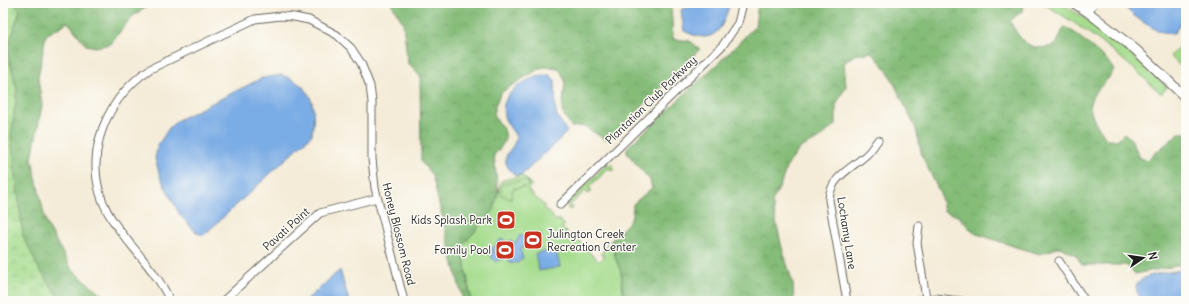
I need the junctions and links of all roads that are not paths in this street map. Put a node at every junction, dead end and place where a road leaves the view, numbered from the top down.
1 (743, 3) edge
2 (1074, 3) edge
3 (1094, 3) edge
4 (1088, 12) junction
5 (1186, 98) edge
6 (878, 140) dead end
7 (377, 198) junction
8 (560, 205) dead end
9 (919, 226) dead end
10 (1059, 261) dead end
11 (926, 298) junction
12 (170, 301) edge
13 (223, 301) edge
14 (404, 301) edge
15 (847, 301) edge
16 (911, 301) edge
17 (961, 301) edge
18 (1084, 301) edge

1 - 8 street, Plantation Club Parkway
2 - 4 street
3 - 4 street
4 - 5 street
6 - 15 street, Lochamy Lane
7 - 12 street, Honey Blossom Road
7 - 13 street, Pavati Point
7 - 14 street, Honey Blossom Road
9 - 11 street
10 - 18 street
11 - 16 street
11 - 17 street

